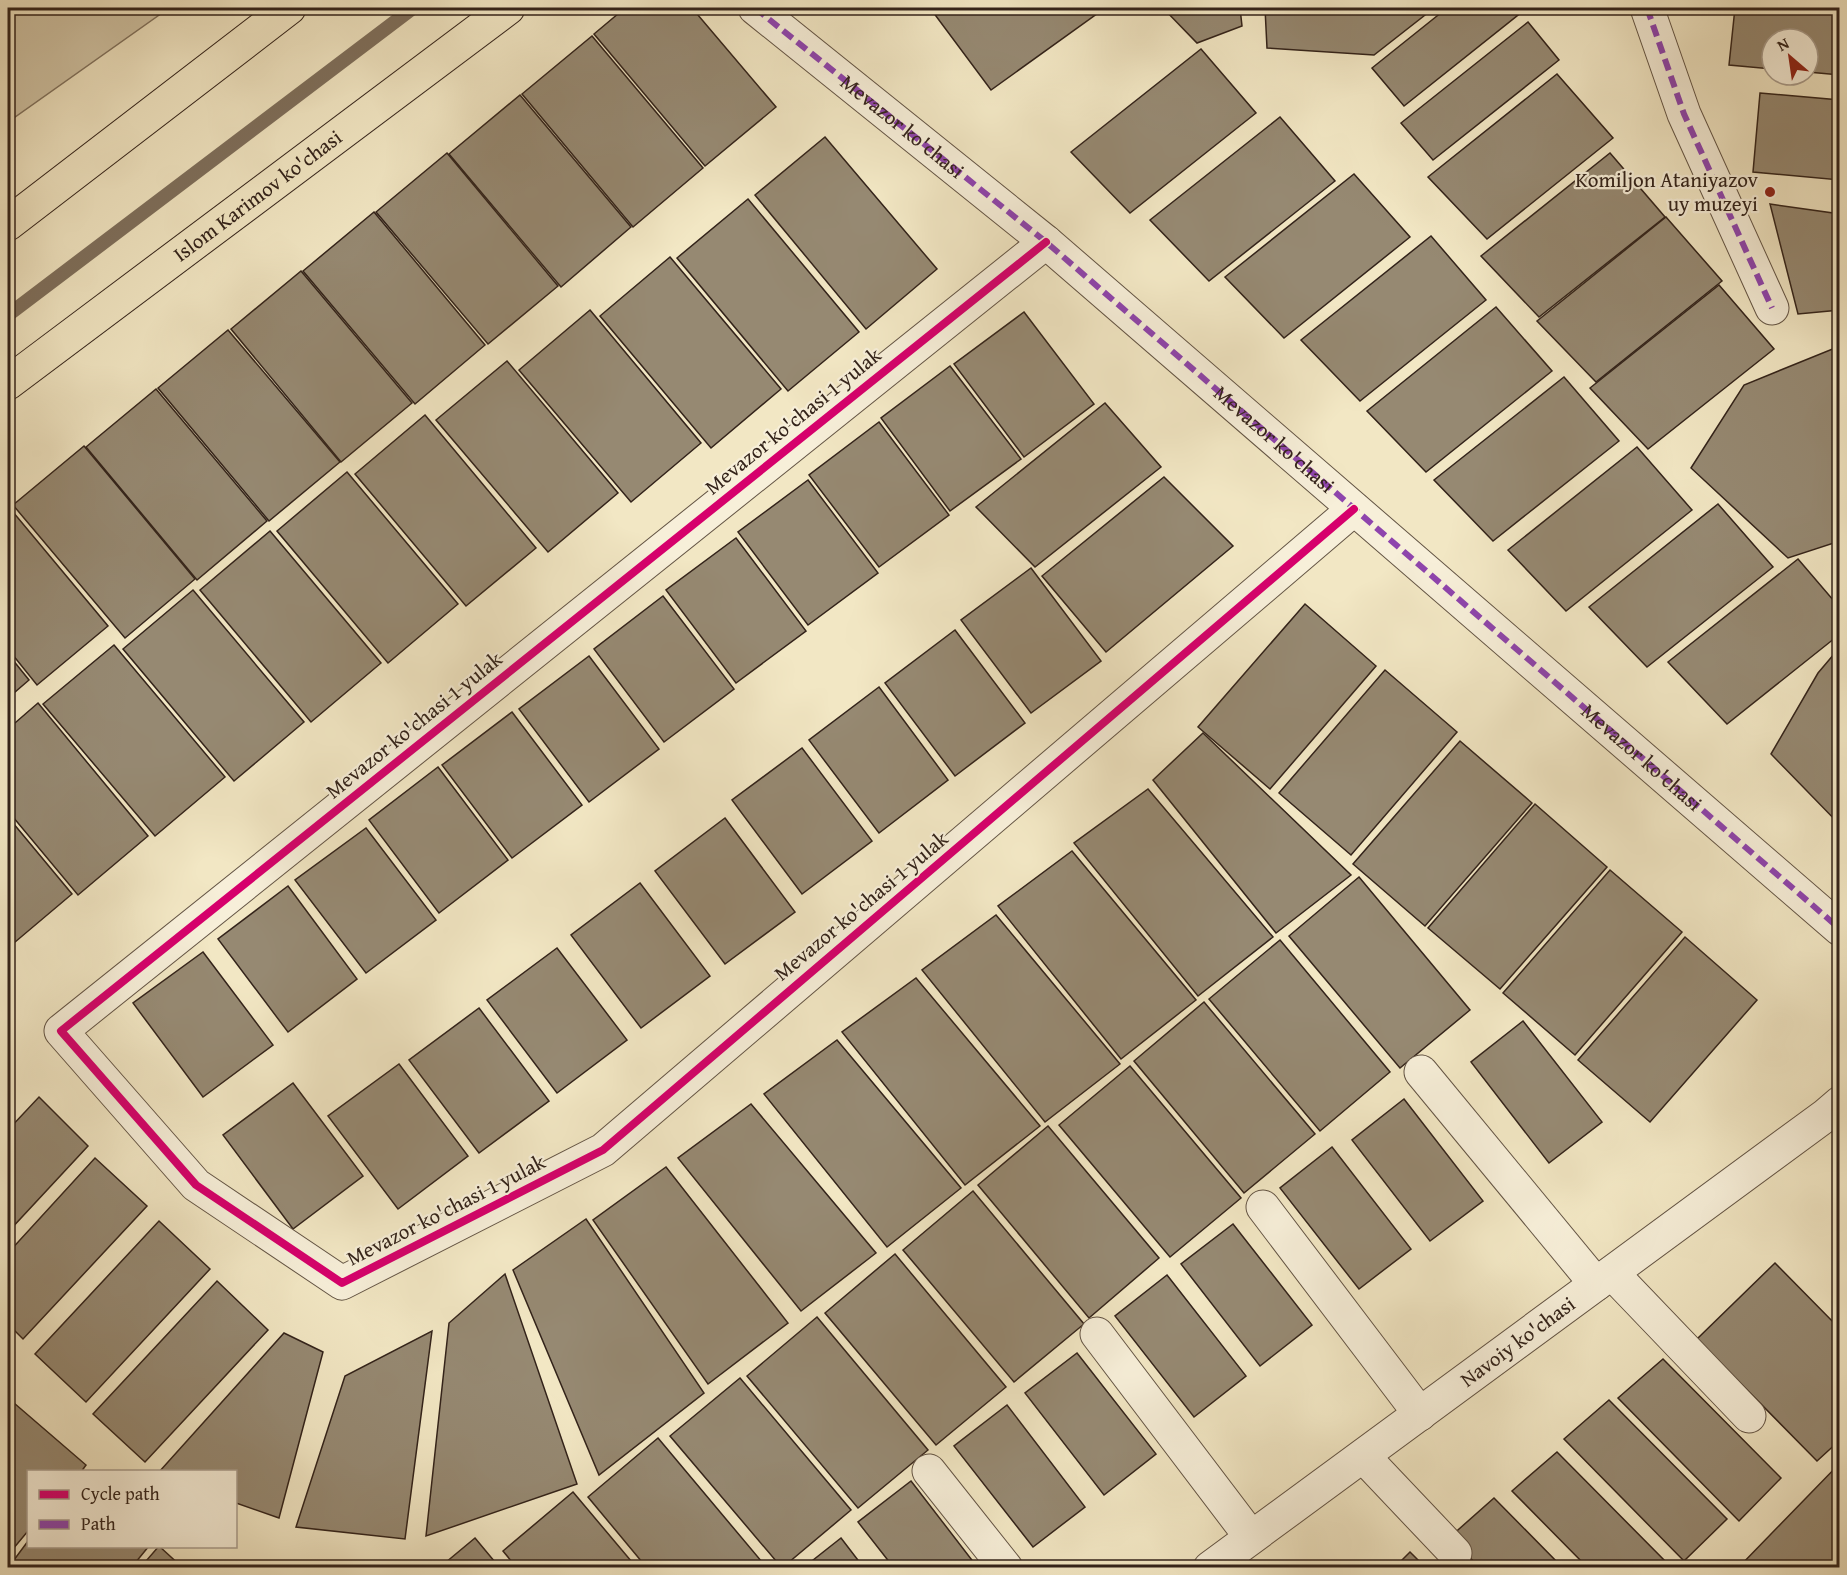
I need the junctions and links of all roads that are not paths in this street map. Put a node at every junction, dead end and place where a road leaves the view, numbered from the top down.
1 (289, 8) edge
2 (508, 8) edge
3 (755, 8) edge
4 (1647, 8) edge
5 (8, 224) edge
6 (1046, 242) junction
7 (1772, 308) dead end
8 (8, 384) edge
9 (1354, 509) junction
10 (1839, 929) edge
11 (1421, 1072) dead end
12 (1835, 1110) edge
13 (1263, 1207) dead end
14 (1604, 1278) junction
15 (1097, 1334) dead end
16 (1420, 1414) junction
17 (1749, 1416) dead end
18 (1364, 1456) junction
19 (929, 1471) dead end
20 (1455, 1553) dead end
21 (1237, 1555) edge
22 (1006, 1568) edge

1 - 5 main road
2 - 8 main road, Islom Karimov ko'chasi
3 - 6 street, Mevazor ko'chasi
4 - 7 street
6 - 9 street, Mevazor ko'chasi
6 - 9 street, Mevazor ko'chasi 1 yulak
9 - 10 street, Mevazor ko'chasi
11 - 14 street
12 - 14 street, Navoiy ko'chasi
13 - 16 street
14 - 16 street, Navoiy ko'chasi
14 - 17 street
15 - 21 street
16 - 18 street, Navoiy ko'chasi
18 - 20 street
18 - 21 street, Navoiy ko'chasi
19 - 22 street

